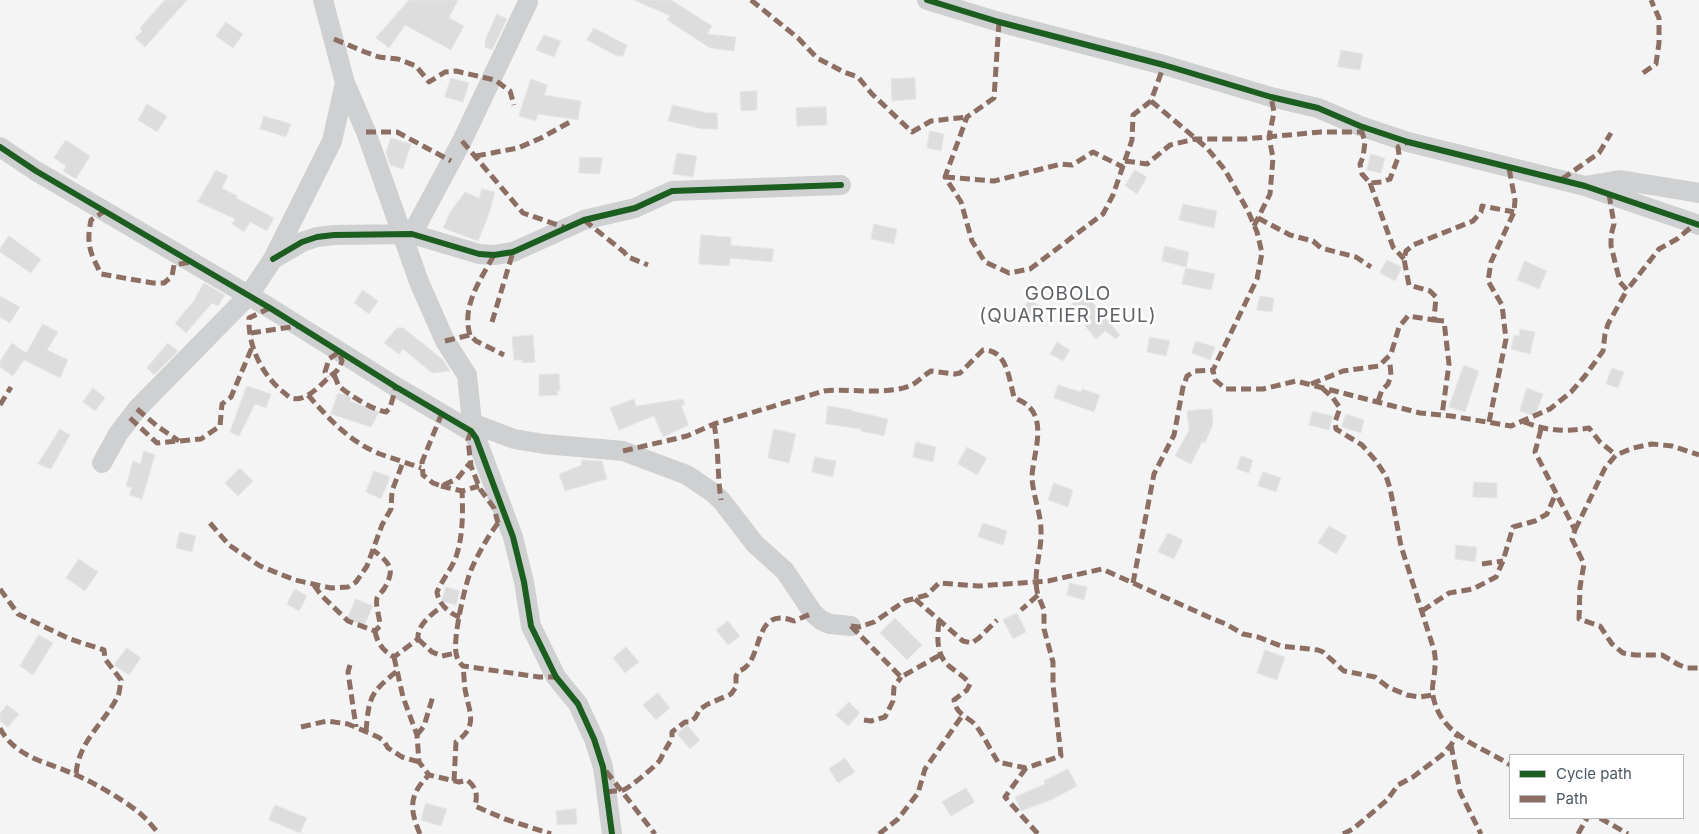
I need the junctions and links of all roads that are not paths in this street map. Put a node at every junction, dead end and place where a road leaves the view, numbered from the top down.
1 (323, 0) edge
2 (927, 0) edge
3 (528, 2) dead end
4 (344, 83) junction
5 (0, 147) edge
6 (841, 185) dead end
7 (1585, 186) junction
8 (1699, 193) edge
9 (1699, 225) edge
10 (407, 234) junction
11 (273, 259) junction
12 (248, 295) junction
13 (471, 427) junction
14 (102, 463) dead end
15 (851, 626) dead end
16 (612, 834) edge

1 - 4 street
2 - 7 street
3 - 10 street
4 - 10 street
4 - 11 street
5 - 12 street
6 - 10 street
7 - 8 street
7 - 9 street
10 - 11 street
10 - 13 street
11 - 12 street
12 - 13 street
12 - 14 street
13 - 15 street
13 - 16 street

